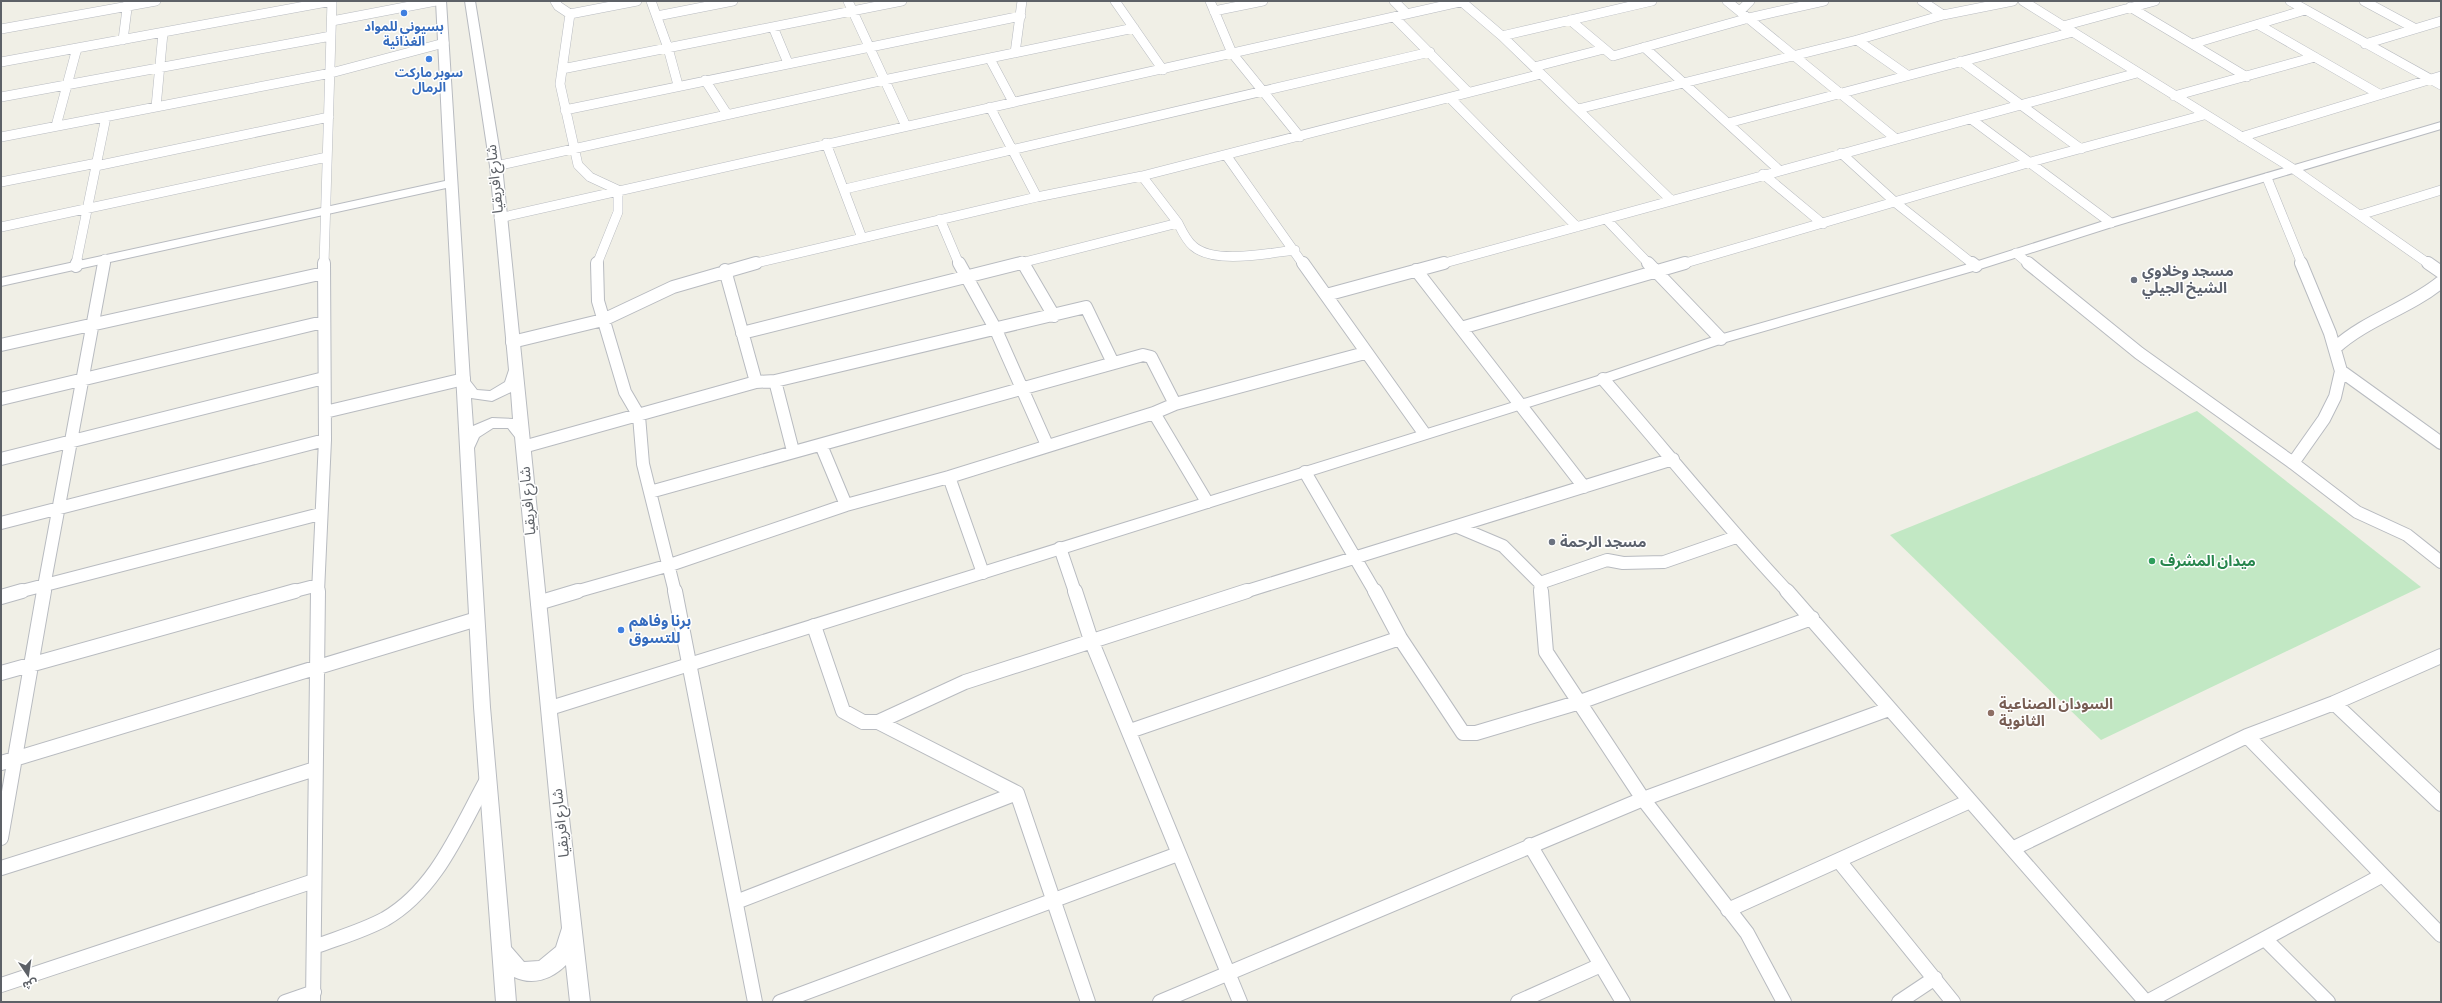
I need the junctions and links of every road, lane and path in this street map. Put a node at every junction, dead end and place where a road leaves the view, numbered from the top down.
1 (156, 1) edge
2 (436, 1) edge
3 (441, 1) edge
4 (470, 1) edge
5 (555, 1) edge
6 (637, 1) edge
7 (651, 1) edge
8 (733, 1) edge
9 (848, 1) edge
10 (902, 1) edge
11 (1022, 1) edge
12 (1115, 1) edge
13 (1210, 1) edge
14 (1263, 1) edge
15 (1394, 1) edge
16 (1462, 1) edge
17 (1601, 1) edge
18 (1652, 1) edge
19 (1727, 1) edge
20 (1750, 1) edge
21 (1824, 1) edge
22 (1922, 1) edge
23 (2013, 1) edge
24 (2023, 1) edge
25 (2155, 1) edge
26 (2290, 1) edge
27 (2364, 1) edge
28 (128, 4) edge
29 (2130, 7) junction
30 (1612, 10) junction
31 (2305, 10) junction
32 (853, 11) junction
33 (1214, 11) junction
34 (1740, 11) junction
35 (570, 14) junction
36 (1407, 14) junction
37 (1943, 15) junction
38 (657, 16) junction
39 (1021, 16) junction
40 (1394, 17) junction
41 (1749, 18) junction
42 (1570, 20) junction
43 (332, 21) junction
44 (2441, 21) edge
45 (2259, 24) junction
46 (2063, 26) junction
47 (773, 27) junction
48 (1134, 28) junction
49 (2414, 28) junction
50 (1, 29) edge
51 (163, 32) junction
52 (2073, 32) junction
53 (331, 36) junction
54 (1502, 36) junction
55 (122, 40) junction
56 (1857, 40) junction
57 (444, 44) junction
58 (2192, 44) junction
59 (2365, 44) junction
60 (869, 46) junction
61 (1644, 47) junction
62 (76, 48) junction
63 (668, 48) junction
64 (1604, 49) junction
65 (1430, 52) junction
66 (1015, 53) junction
67 (1232, 53) junction
68 (1794, 54) junction
69 (2315, 57) junction
70 (990, 58) junction
71 (1961, 61) junction
72 (1, 62) edge
73 (788, 63) junction
74 (160, 68) junction
75 (562, 69) junction
76 (1163, 70) junction
77 (1538, 70) junction
78 (331, 73) junction
79 (2137, 73) junction
80 (1907, 75) junction
81 (2441, 76) edge
82 (2247, 77) junction
83 (2430, 79) junction
84 (705, 80) junction
85 (884, 80) junction
86 (1683, 83) junction
87 (70, 84) junction
88 (678, 85) junction
89 (2441, 85) edge
90 (1262, 92) junction
91 (1468, 92) junction
92 (1839, 92) junction
93 (2379, 94) junction
94 (2174, 96) junction
95 (1, 97) edge
96 (1450, 98) junction
97 (1013, 102) junction
98 (2021, 105) junction
99 (156, 107) junction
100 (990, 107) junction
101 (1578, 109) junction
102 (565, 110) junction
103 (727, 114) junction
104 (2204, 115) junction
105 (106, 117) junction
106 (329, 117) junction
107 (1971, 119) junction
108 (1728, 123) junction
109 (905, 124) junction
110 (2441, 125) edge
111 (56, 126) junction
112 (1, 137) edge
113 (1300, 137) junction
114 (2240, 137) junction
115 (1895, 138) junction
116 (826, 143) junction
117 (575, 147) junction
118 (2081, 148) junction
119 (1014, 151) junction
120 (1840, 153) junction
121 (1226, 155) junction
122 (327, 157) junction
123 (2032, 162) junction
124 (97, 164) junction
125 (496, 166) junction
126 (1779, 170) junction
127 (2295, 170) junction
128 (1763, 174) junction
129 (1142, 176) junction
130 (2267, 178) junction
131 (1, 182) edge
132 (452, 183) junction
133 (618, 190) junction
134 (845, 190) junction
135 (2441, 190) edge
136 (1037, 197) junction
137 (1671, 200) junction
138 (1896, 203) junction
139 (87, 208) junction
140 (325, 211) junction
141 (2360, 215) junction
142 (499, 218) junction
143 (1606, 219) junction
144 (940, 220) junction
145 (1178, 223) junction
146 (2111, 223) junction
147 (1823, 224) junction
148 (1, 227) edge
149 (1577, 227) junction
150 (862, 238) junction
151 (1295, 250) junction
152 (2016, 253) junction
153 (105, 259) junction
154 (1022, 261) junction
155 (76, 266) junction
156 (1976, 266) junction
157 (2439, 268) edge
158 (725, 270) junction
159 (1416, 270) junction
160 (1657, 272) junction
161 (324, 273) junction
162 (965, 277) junction
163 (1, 282) edge
164 (2441, 282) edge
165 (1326, 295) junction
166 (1054, 316) junction
167 (604, 320) junction
168 (322, 322) junction
169 (93, 325) junction
170 (1461, 328) junction
171 (996, 330) junction
172 (742, 333) junction
173 (1721, 339) junction
174 (512, 342) junction
175 (1, 345) edge
176 (2335, 348) junction
177 (1366, 353) junction
178 (1113, 364) junction
179 (2341, 370) junction
180 (515, 371) junction
181 (324, 378) junction
182 (83, 379) junction
183 (1603, 379) junction
184 (464, 381) junction
185 (775, 381) junction
186 (756, 382) junction
187 (1022, 387) junction
188 (1, 399) edge
189 (1175, 404) junction
190 (1520, 405) junction
191 (325, 412) junction
192 (1154, 413) junction
193 (639, 416) junction
194 (1424, 433) junction
195 (325, 440) junction
196 (71, 441) junction
197 (523, 442) junction
198 (2441, 443) edge
199 (821, 445) junction
200 (1047, 445) junction
201 (468, 446) junction
202 (793, 451) junction
203 (1, 459) edge
204 (1673, 459) junction
205 (2293, 463) junction
206 (1305, 472) junction
207 (948, 477) junction
208 (1584, 487) junction
209 (650, 492) junction
210 (1207, 502) junction
211 (846, 505) junction
212 (59, 508) junction
213 (320, 514) junction
214 (1, 523) edge
215 (1458, 527) junction
216 (1736, 537) junction
217 (1060, 548) junction
218 (1356, 557) junction
219 (2441, 562) edge
220 (670, 565) junction
221 (983, 573) junction
222 (1540, 583) junction
223 (44, 585) junction
224 (318, 585) junction
225 (1, 597) edge
226 (538, 603) junction
227 (1812, 618) junction
228 (477, 619) junction
229 (814, 626) junction
230 (1400, 638) junction
231 (1091, 640) junction
232 (2441, 656) edge
233 (30, 665) junction
234 (688, 666) junction
235 (318, 668) junction
236 (1, 673) edge
237 (1580, 702) junction
238 (2334, 704) junction
239 (548, 709) junction
240 (1889, 709) junction
241 (878, 722) junction
242 (1130, 731) junction
243 (2247, 736) junction
244 (15, 759) junction
245 (1, 763) edge
246 (315, 769) junction
247 (488, 778) junction
248 (1017, 793) junction
249 (1643, 799) junction
250 (1970, 801) junction
251 (2441, 804) edge
252 (1, 838) edge
253 (1530, 845) junction
254 (2014, 848) junction
255 (1178, 854) junction
256 (1839, 861) junction
257 (1, 868) edge
258 (2382, 876) junction
259 (314, 881) junction
260 (1054, 901) junction
261 (736, 902) junction
262 (1728, 910) junction
263 (572, 924) junction
264 (2441, 935) edge
265 (2265, 939) junction
266 (314, 947) junction
267 (503, 951) junction
268 (1601, 965) junction
269 (1227, 974) junction
270 (1936, 978) junction
271 (1, 984) edge
272 (314, 997) edge
273 (286, 1002) edge
274 (506, 1002) edge
275 (580, 1002) edge
276 (755, 1002) edge
277 (780, 1002) edge
278 (1088, 1002) edge
279 (1160, 1002) edge
280 (1240, 1002) edge
281 (1518, 1002) edge
282 (1623, 1002) edge
283 (1784, 1002) edge
284 (1899, 1002) edge
285 (1953, 1002) edge
286 (2146, 1002) edge
287 (2328, 1002) edge

1 - 28 street
2 - 43 street
3 - 57 street
4 - 125 street, شارع افريقيا
5 - 35 street
6 - 35 street
7 - 38 street
8 - 38 street
9 - 32 street
10 - 32 street
11 - 39 street
12 - 48 street
13 - 33 street
14 - 33 street
15 - 36 street
16 - 36 street
16 - 54 street
17 - 30 street
18 - 30 street
19 - 34 street
20 - 34 street
21 - 41 street
22 - 37 street
23 - 37 street
24 - 46 street
25 - 29 street
26 - 31 street
27 - 49 street
28 - 50 street
28 - 55 street
29 - 46 street
29 - 58 street
30 - 42 street
31 - 45 street
31 - 59 street
32 - 47 street
32 - 60 street
33 - 67 street
34 - 41 street
35 - 75 street
36 - 40 street
37 - 56 street
38 - 63 street
39 - 60 street
39 - 66 street
40 - 65 street
40 - 67 street
41 - 61 street
41 - 68 street
42 - 54 street
42 - 64 street
43 - 51 street
43 - 53 street
44 - 49 street
45 - 58 street
45 - 69 street
46 - 52 street
47 - 63 street
47 - 73 street
48 - 66 street
48 - 76 street
49 - 59 street
51 - 55 street
51 - 74 street
52 - 71 street
52 - 79 street
53 - 74 street
53 - 78 street
54 - 77 street
55 - 62 street
56 - 68 street
56 - 80 street
57 - 78 street
57 - 132 street
58 - 82 street
59 - 83 street
60 - 73 street
60 - 85 street
61 - 64 street
61 - 86 street
62 - 72 street
62 - 87 street
63 - 75 street
63 - 88 street
64 - 77 street
65 - 90 street
65 - 91 street
66 - 70 street
67 - 76 street
67 - 90 street
68 - 86 street
68 - 92 street
69 - 82 street
69 - 93 street
70 - 85 street
70 - 97 street
71 - 80 street
71 - 98 street
73 - 84 street
74 - 87 street
74 - 99 street
75 - 102 street
76 - 97 street
77 - 91 street
77 - 101 street
78 - 99 street
78 - 106 street
79 - 94 street
79 - 98 street
80 - 92 street
81 - 83 street
82 - 94 street
83 - 89 street
83 - 93 street
84 - 88 street
84 - 103 street
85 - 103 street
85 - 109 street
86 - 101 street
86 - 108 street
87 - 95 street
87 - 111 street
88 - 102 street
90 - 113 street
90 - 119 street
91 - 96 street
92 - 108 street
92 - 115 street
93 - 114 street
94 - 104 street
96 - 113 street
96 - 149 street
97 - 100 street
98 - 107 street
98 - 118 street
99 - 105 street
100 - 109 street
100 - 119 street
101 - 137 street
102 - 117 street
103 - 117 street
104 - 114 street
104 - 118 street
105 - 111 street
105 - 124 street
106 - 122 street
106 - 124 street
107 - 115 street
107 - 123 street
108 - 126 street
109 - 116 street
110 - 127 street
111 - 112 street
113 - 121 street
114 - 127 street
115 - 120 street
116 - 133 street
116 - 134 street
117 - 125 street
117 - 133 street
118 - 123 street
119 - 134 street
119 - 136 street
120 - 126 street
120 - 138 street
121 - 129 street
121 - 151 street
122 - 139 street
122 - 140 street
123 - 138 street
123 - 146 street
124 - 131 street
124 - 139 street
125 - 142 street, شارع افريقيا
126 - 128 street
127 - 130 street
127 - 141 street
128 - 137 street
128 - 147 street
129 - 136 street
129 - 145 street
130 - 146 street
130 - 176 street
132 - 140 street
132 - 184 street
133 - 142 street
133 - 167 street
134 - 150 street
135 - 141 street
136 - 144 street
137 - 143 street
138 - 147 street
138 - 156 street
139 - 148 street
139 - 155 street
140 - 153 street
140 - 161 street
141 - 157 street
142 - 174 street, شارع افريقيا
143 - 149 street
143 - 160 street
144 - 150 street
144 - 162 street
145 - 151 street
145 - 154 street
146 - 152 street
147 - 160 street
149 - 159 street
150 - 158 street
151 - 165 street
152 - 156 street
152 - 205 street
153 - 155 street
153 - 169 street
154 - 162 street
154 - 166 street
155 - 163 street
156 - 173 street
158 - 167 street
158 - 172 street
159 - 165 street
159 - 170 street
160 - 170 street
160 - 173 street
161 - 168 street
161 - 169 street
162 - 171 street
162 - 172 street
164 - 176 street
165 - 177 street
166 - 171 street
166 - 178 street
167 - 174 street
167 - 193 street
168 - 181 street
168 - 182 street
169 - 175 street
169 - 182 street
170 - 190 street
171 - 185 street
171 - 187 street
172 - 186 street
173 - 183 street
174 - 180 street, شارع افريقيا
176 - 179 street
177 - 189 street
177 - 194 street
178 - 187 street
178 - 189 street
179 - 198 street
179 - 205 street
180 - 184 street
180 - 197 street, شارع افريقيا
181 - 191 street
181 - 196 street
182 - 188 street
182 - 196 street
183 - 190 street
183 - 204 street
184 - 191 street
184 - 201 street
185 - 186 street
185 - 202 street
186 - 193 street
187 - 199 street
187 - 200 street
189 - 192 street
190 - 194 street
190 - 208 street
191 - 195 street
192 - 200 street
192 - 210 street
193 - 197 street
193 - 209 street
194 - 206 street
195 - 212 street
195 - 213 street
196 - 203 street
196 - 212 street
197 - 201 street
197 - 226 street, شارع افريقيا
199 - 202 street
199 - 211 street
200 - 207 street
201 - 228 street
202 - 209 street
204 - 208 street
204 - 216 street
205 - 219 street
206 - 210 street
206 - 218 street
207 - 211 street
207 - 221 street
208 - 215 street
209 - 220 street
210 - 217 street
211 - 220 street
212 - 214 street
212 - 223 street
213 - 223 street
213 - 224 street
215 - 218 street
215 - 222 street
216 - 222 street
216 - 227 street
217 - 221 street
217 - 231 street
218 - 230 street
218 - 231 street
220 - 226 street
220 - 234 street
221 - 229 street
222 - 237 street
223 - 225 street
223 - 233 street
224 - 233 street
224 - 235 street
226 - 239 street, شارع افريقيا
227 - 237 street
227 - 240 street
228 - 235 street
228 - 247 street
229 - 234 street
229 - 241 street
230 - 237 street
230 - 242 street
231 - 241 street
231 - 242 street
232 - 238 street
233 - 236 street
233 - 244 street
234 - 239 street
234 - 261 street
235 - 244 street
235 - 246 street
237 - 249 street
238 - 243 street
238 - 251 street
239 - 263 street, شارع افريقيا
240 - 249 street
240 - 250 street
241 - 248 street
242 - 255 street
243 - 254 street
243 - 258 street
244 - 245 street
244 - 252 street
246 - 257 street
246 - 259 street
247 - 266 street
247 - 267 street
248 - 260 street
248 - 261 street
249 - 253 street
249 - 262 street
250 - 254 street
250 - 256 street
253 - 268 street
253 - 269 street
254 - 286 street
255 - 260 street
255 - 269 street
256 - 262 street
256 - 270 street
258 - 264 street
258 - 265 street
259 - 266 street
259 - 271 street
260 - 277 street
260 - 278 street
261 - 276 street
262 - 283 street
263 - 267 street
263 - 275 street, شارع افريقيا
265 - 286 street
265 - 287 street
266 - 272 street
267 - 274 street
268 - 281 street
268 - 282 street
269 - 279 street
269 - 280 street
270 - 284 street
270 - 285 street
272 - 273 street

